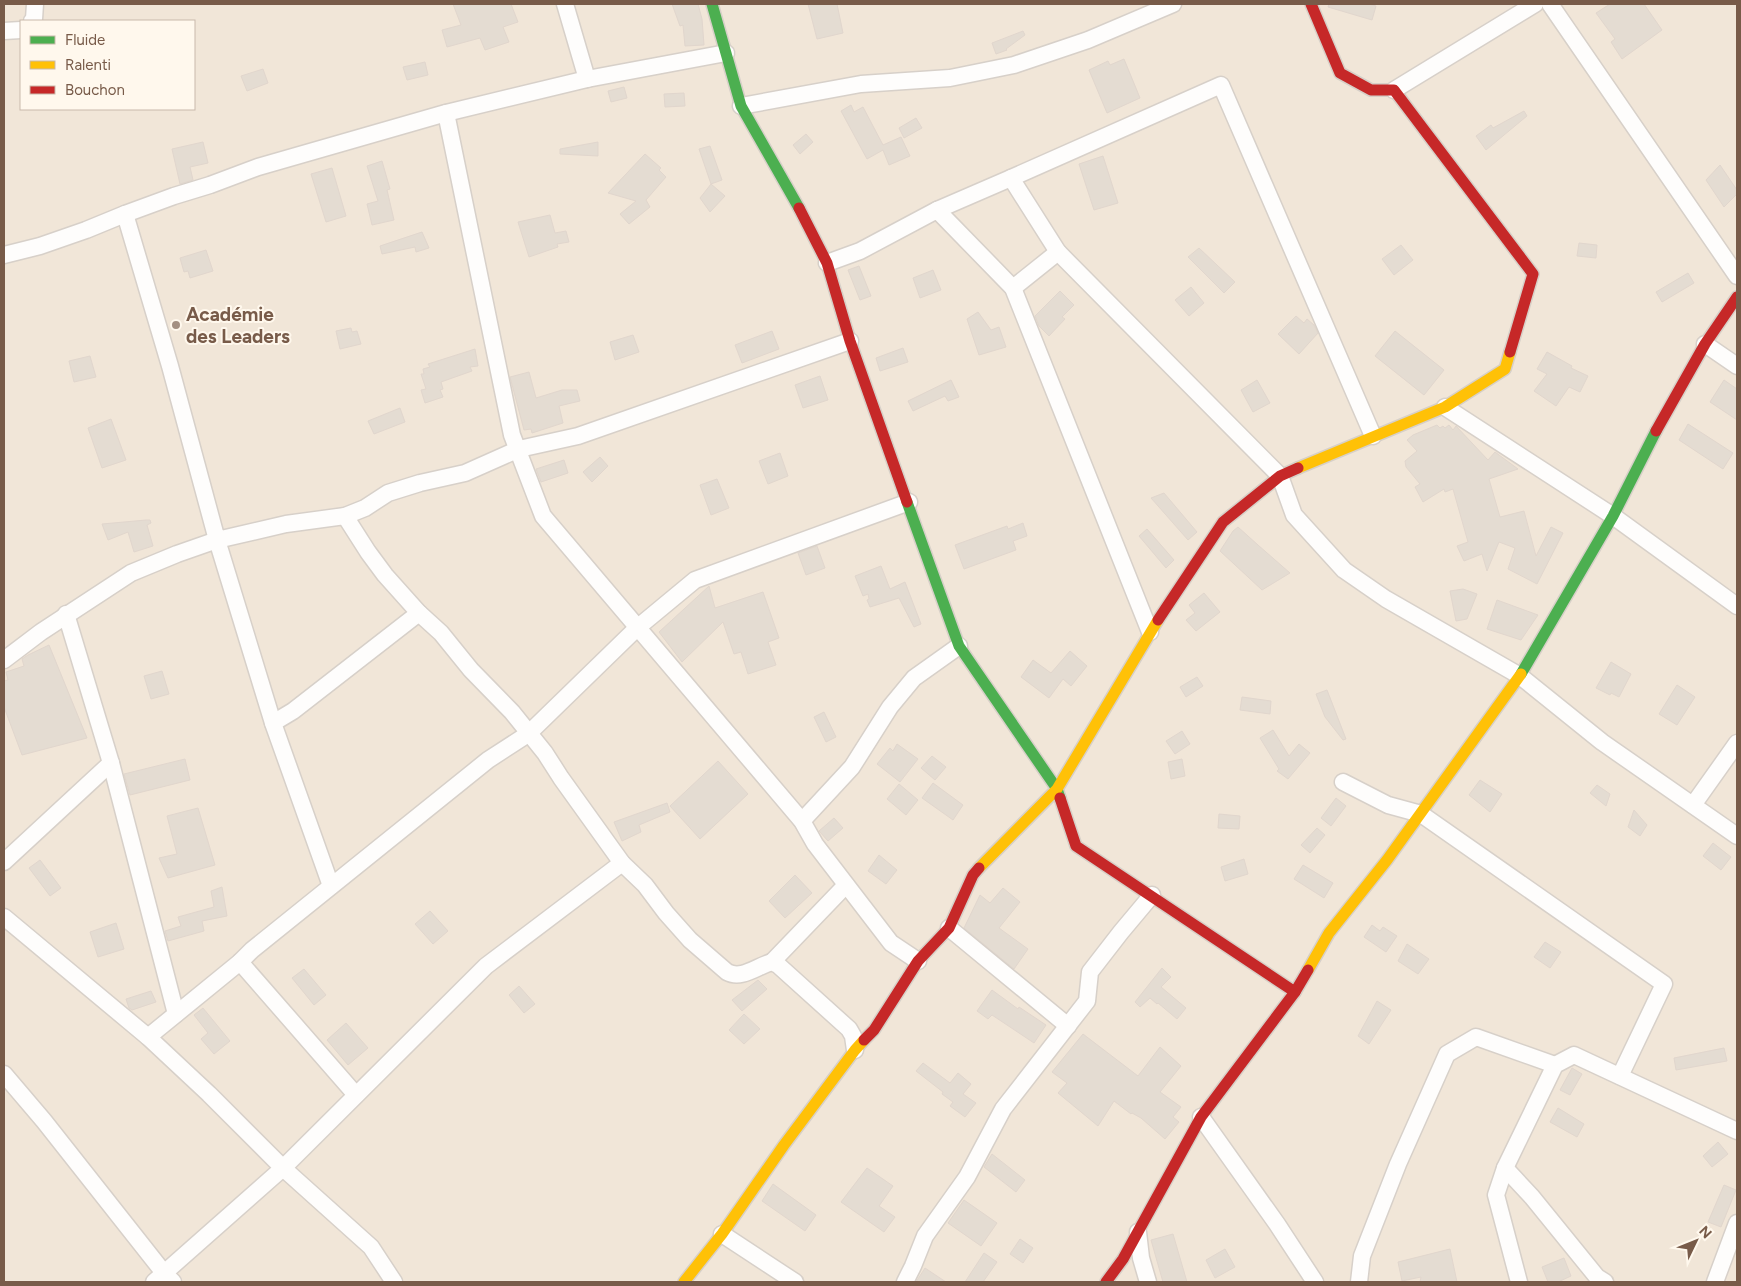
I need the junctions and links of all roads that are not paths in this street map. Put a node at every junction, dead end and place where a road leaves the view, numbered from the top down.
1 (35, 4) edge
2 (565, 4) edge
3 (712, 4) edge
4 (1173, 4) edge
5 (1311, 4) edge
6 (1535, 4) edge
7 (1550, 4) edge
8 (33, 20) edge
9 (20, 30) edge
10 (4, 31) edge
11 (726, 54) junction
12 (586, 79) junction
13 (1394, 90) junction
14 (741, 106) junction
15 (446, 113) junction
16 (1011, 178) junction
17 (937, 210) junction
18 (125, 214) junction
19 (1058, 252) junction
20 (4, 255) edge
21 (827, 263) junction
22 (1737, 276) edge
23 (1013, 288) junction
24 (1737, 297) edge
25 (850, 341) junction
26 (1705, 344) junction
27 (1737, 366) edge
28 (1445, 407) junction
29 (1373, 436) junction
30 (519, 449) junction
31 (1280, 476) junction
32 (909, 502) junction
33 (345, 516) junction
34 (1613, 516) junction
35 (217, 540) junction
36 (1737, 606) edge
37 (66, 614) junction
38 (419, 614) junction
39 (637, 628) junction
40 (1150, 632) junction
41 (959, 646) junction
42 (4, 660) edge
43 (1520, 676) junction
44 (273, 723) junction
45 (528, 734) junction
46 (1737, 743) edge
47 (111, 764) junction
48 (1343, 782) dead end
49 (1057, 789) junction
50 (1693, 805) junction
51 (1420, 814) junction
52 (802, 821) junction
53 (1737, 836) edge
54 (4, 862) edge
55 (622, 863) junction
56 (846, 885) junction
57 (331, 886) junction
58 (1152, 895) junction
59 (4, 917) edge
60 (949, 928) junction
61 (918, 961) junction
62 (240, 962) junction
63 (772, 962) junction
64 (1295, 992) junction
65 (176, 1014) junction
66 (1068, 1026) junction
67 (148, 1037) junction
68 (855, 1050) junction
69 (1555, 1065) junction
70 (4, 1074) edge
71 (1620, 1076) junction
72 (356, 1095) junction
73 (1201, 1117) junction
74 (1737, 1130) edge
75 (282, 1168) junction
76 (1505, 1168) junction
77 (1737, 1223) edge
78 (1138, 1232) junction
79 (722, 1234) junction
80 (164, 1279) edge
81 (394, 1282) edge
82 (684, 1282) edge
83 (796, 1282) edge
84 (905, 1282) edge
85 (1106, 1282) edge
86 (1148, 1282) edge
87 (1315, 1282) edge
88 (1360, 1282) edge
89 (1519, 1282) edge
90 (1605, 1282) edge
91 (1715, 1282) edge

1 - 8 street
2 - 12 street
3 - 11 street
4 - 14 street
5 - 13 street
6 - 13 street
7 - 22 street
9 - 10 street
11 - 12 street
11 - 14 street
12 - 15 street
13 - 28 street
14 - 21 street
15 - 18 street
15 - 30 street
16 - 17 street
16 - 19 street
16 - 29 street
17 - 21 street
17 - 23 street
18 - 20 street
18 - 35 street
19 - 23 street
19 - 31 street
21 - 25 street
23 - 40 street
24 - 26 street
25 - 30 street
25 - 32 street
26 - 27 street
26 - 34 street
28 - 29 street
28 - 34 street
29 - 31 street
30 - 33 street
30 - 39 street
31 - 40 street
31 - 43 street
32 - 39 street
32 - 41 street
33 - 35 street
33 - 38 street
34 - 36 street
34 - 43 street
35 - 37 street
35 - 44 street
37 - 42 street
37 - 47 street
38 - 44 street
38 - 45 street
39 - 45 street
39 - 52 street
40 - 49 street
41 - 49 street
41 - 52 street
43 - 50 street
43 - 51 street
44 - 57 street
45 - 55 street
45 - 57 street
46 - 50 street
47 - 54 street
47 - 65 street
48 - 51 street
49 - 58 street
49 - 60 street
50 - 53 street
51 - 64 street
51 - 71 street
52 - 56 street
55 - 63 street
55 - 72 street
56 - 61 street
56 - 63 street
57 - 62 street
58 - 64 street
58 - 66 street
59 - 67 street
60 - 61 street
60 - 66 street
61 - 68 street
62 - 65 street
62 - 72 street
63 - 68 street
64 - 73 street
65 - 67 street
66 - 84 street
67 - 75 street
68 - 79 street
69 - 71 street
69 - 76 street
69 - 88 street
70 - 80 street
71 - 74 street
72 - 75 street
73 - 78 street
73 - 87 street
75 - 80 street
75 - 81 street
76 - 89 street
76 - 90 street
77 - 91 street
78 - 85 street
78 - 86 street
79 - 82 street
79 - 83 street

